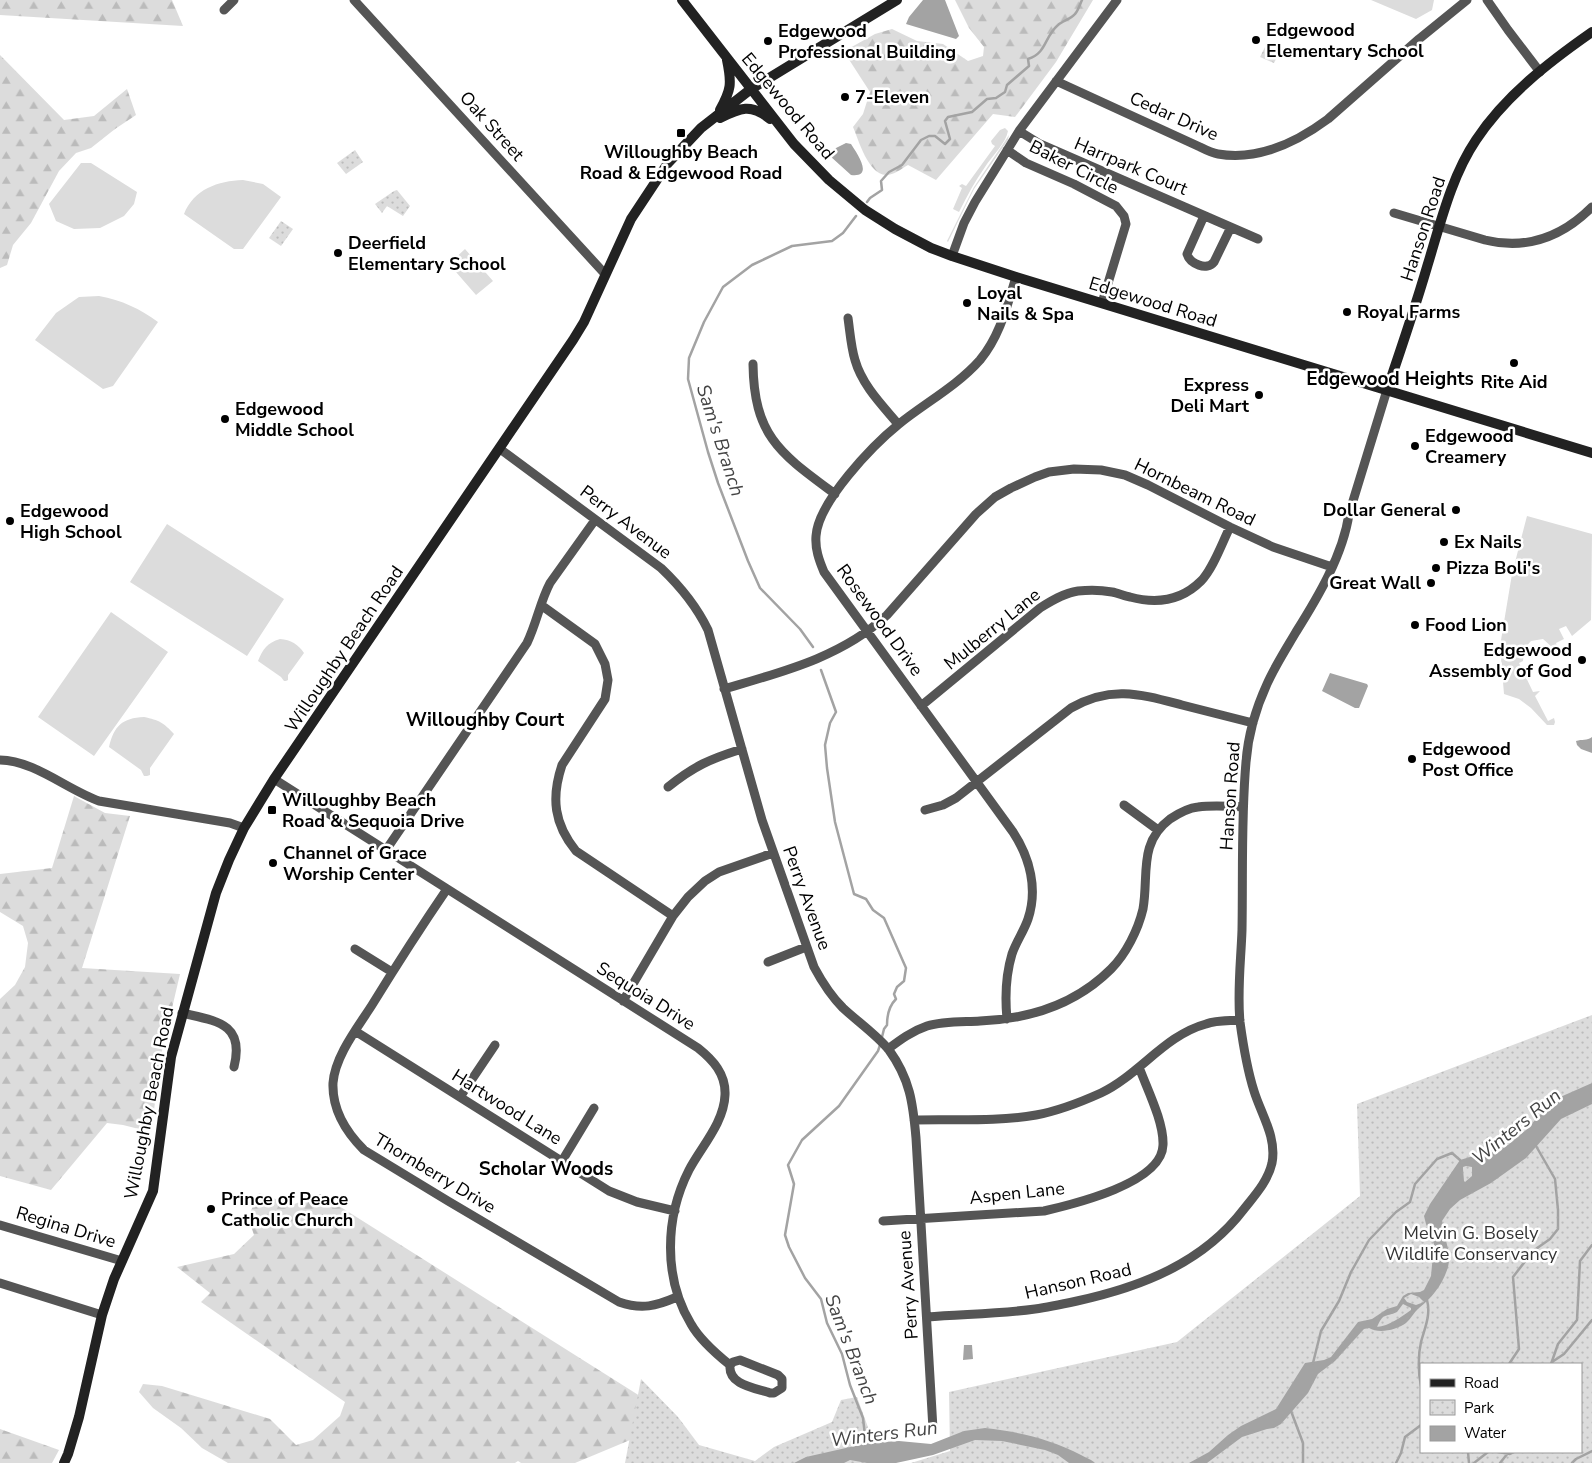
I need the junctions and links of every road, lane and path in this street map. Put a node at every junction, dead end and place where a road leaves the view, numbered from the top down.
1 (234, 0) edge
2 (354, 0) edge
3 (682, 0) edge
4 (897, 0) edge
5 (1117, 0) edge
6 (1467, 0) edge
7 (1487, 0) edge
8 (224, 10) dead end
9 (1592, 32) edge
10 (727, 57) junction
11 (1540, 72) junction
12 (1056, 81) junction
13 (750, 88) junction
14 (717, 115) junction
15 (701, 128) junction
16 (781, 128) junction
17 (1019, 131) junction
18 (1007, 150) junction
19 (1592, 207) edge
20 (1394, 213) dead end
21 (1204, 216) junction
22 (1439, 226) junction
23 (1231, 227) junction
24 (1258, 239) dead end
25 (952, 256) junction
26 (605, 274) junction
27 (1016, 277) junction
28 (1102, 303) junction
29 (848, 318) dead end
30 (753, 364) dead end
31 (1388, 390) junction
32 (898, 424) junction
33 (500, 449) junction
34 (1592, 453) edge
35 (835, 494) junction
36 (595, 520) junction
37 (1230, 528) junction
38 (1332, 567) junction
39 (542, 605) junction
40 (867, 631) junction
41 (724, 689) junction
42 (922, 706) junction
43 (1253, 723) junction
44 (742, 749) junction
45 (0, 760) edge
46 (274, 779) junction
47 (977, 782) junction
48 (668, 787) dead end
49 (1124, 805) dead end
50 (1244, 807) junction
51 (925, 810) dead end
52 (244, 828) junction
53 (1158, 830) junction
54 (386, 850) junction
55 (773, 854) junction
56 (447, 889) junction
57 (673, 916) junction
58 (806, 947) junction
59 (355, 949) dead end
60 (768, 962) dead end
61 (392, 972) junction
62 (623, 1001) junction
63 (182, 1013) junction
64 (1007, 1018) junction
65 (1240, 1020) junction
66 (355, 1031) junction
67 (494, 1046) dead end
68 (888, 1049) junction
69 (234, 1067) dead end
70 (1139, 1067) junction
71 (460, 1097) junction
72 (594, 1108) dead end
73 (914, 1120) junction
74 (562, 1161) junction
75 (675, 1211) junction
76 (920, 1219) junction
77 (883, 1221) dead end
78 (0, 1225) edge
79 (122, 1261) junction
80 (0, 1284) edge
81 (677, 1297) junction
82 (102, 1314) junction
83 (927, 1317) junction
84 (730, 1365) junction
85 (933, 1429) dead end
86 (64, 1463) edge

1 - 8 street
2 - 26 street, Oak Street
3 - 10 street, Edgewood Road
4 - 13 street, Willoughby Beach Road
5 - 12 street
6 - 12 street, Cedar Drive
7 - 11 street
9 - 11 street, Hanson Road
10 - 13 street, Edgewood Road
10 - 14 street
11 - 22 street, Hanson Road
12 - 17 street
13 - 14 street, Willoughby Beach Road
13 - 16 street, Edgewood Road
14 - 15 street, Willoughby Beach Road
15 - 16 street
15 - 26 street, Willoughby Beach Road
16 - 25 street, Edgewood Road
17 - 18 street
17 - 21 street, Harrpark Court
18 - 25 street
18 - 28 street, Baker Circle
19 - 22 street
20 - 22 street
21 - 23 street, Harrpark Court
21 - 23 street
22 - 31 street, Hanson Road
23 - 24 street, Harrpark Court
25 - 27 street, Edgewood Road
26 - 33 street, Willoughby Beach Road
27 - 28 street, Edgewood Road
27 - 32 street, Rosewood Drive
28 - 31 street, Edgewood Road
29 - 32 street
30 - 35 street
31 - 34 street, Edgewood Road
31 - 38 street, Hanson Road
32 - 35 street, Rosewood Drive
33 - 36 street, Perry Avenue
33 - 46 street, Willoughby Beach Road
35 - 40 street, Rosewood Drive
36 - 39 street
36 - 41 street, Perry Avenue
37 - 38 street, Hornbeam Road
37 - 40 street, Hornbeam Road
37 - 42 street, Mulberry Lane
38 - 43 street, Hanson Road
39 - 54 street
39 - 57 street
40 - 41 street, Hornbeam Road
40 - 42 street, Rosewood Drive
41 - 44 street, Perry Avenue
42 - 47 street, Rosewood Drive
43 - 47 street
43 - 50 street, Hanson Road
44 - 48 street
44 - 55 street, Perry Avenue
45 - 52 street
46 - 52 street, Willoughby Beach Road
46 - 54 street, Sequoia Drive
47 - 51 street
47 - 64 street, Rosewood Drive
49 - 53 street
50 - 53 street
50 - 65 street, Hanson Road
52 - 63 street, Willoughby Beach Road
53 - 64 street
54 - 56 street, Sequoia Drive
55 - 57 street
55 - 58 street, Perry Avenue
56 - 61 street, Thornberry Drive
56 - 62 street, Sequoia Drive
57 - 62 street
58 - 60 street
58 - 68 street, Perry Avenue
59 - 61 street
61 - 66 street, Thornberry Drive
62 - 75 street, Sequoia Drive
63 - 69 street
63 - 79 street, Willoughby Beach Road
64 - 68 street
65 - 70 street
65 - 83 street, Hanson Road
66 - 71 street, Hartwood Lane
66 - 81 street, Thornberry Drive
67 - 71 street
68 - 73 street, Perry Avenue
70 - 73 street
70 - 76 street, Aspen Lane
71 - 74 street, Hartwood Lane
72 - 74 street
73 - 76 street, Perry Avenue
74 - 75 street, Hartwood Lane
75 - 81 street, Sequoia Drive
76 - 77 street, Aspen Lane
76 - 83 street, Perry Avenue
78 - 79 street, Regina Drive
79 - 82 street, Willoughby Beach Road
80 - 82 street
81 - 84 street, Sequoia Drive
82 - 86 street, Willoughby Beach Road
83 - 85 street, Perry Avenue
84 - 84 street, Sequoia Drive

